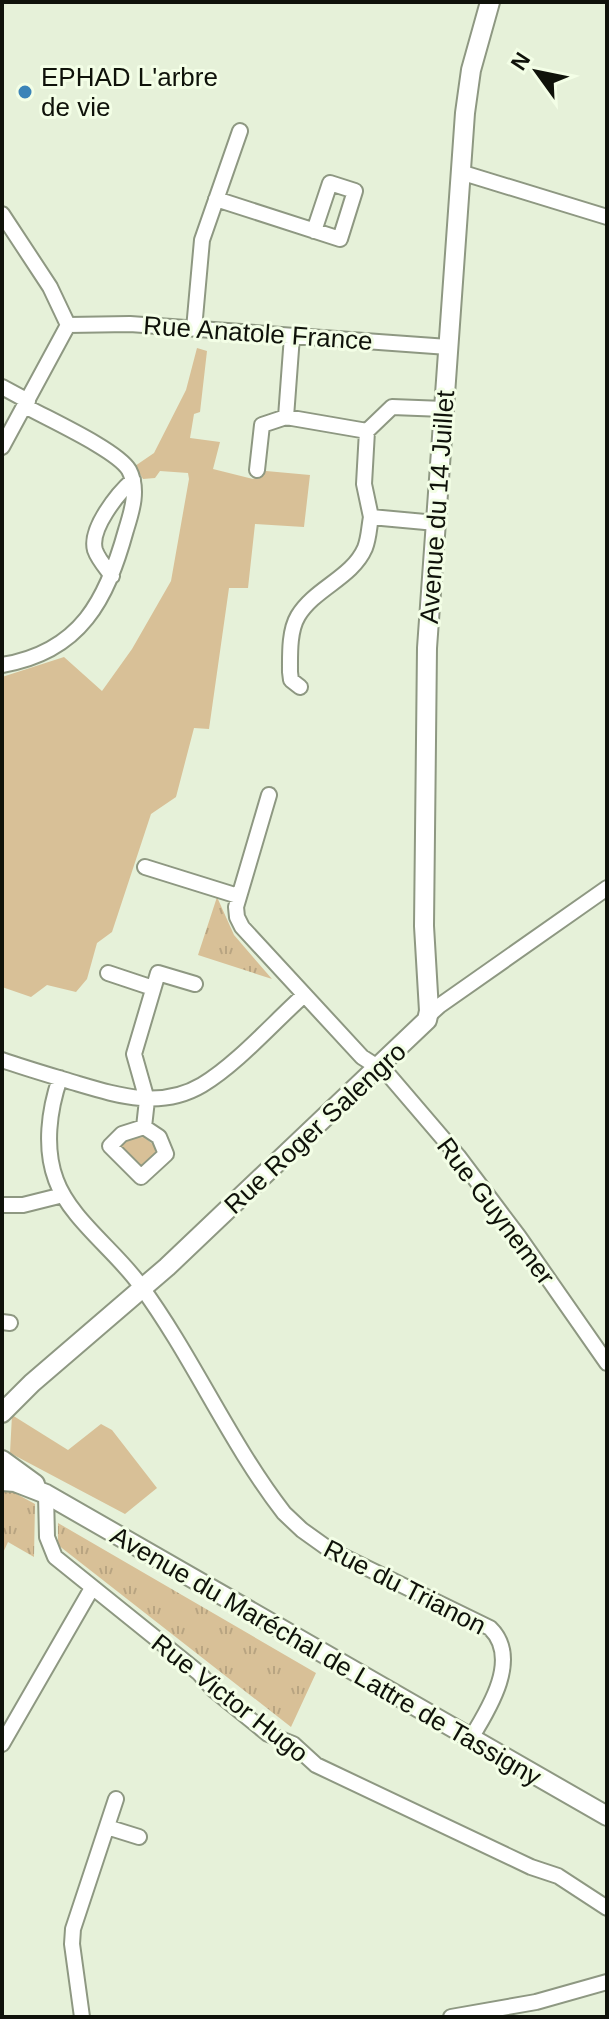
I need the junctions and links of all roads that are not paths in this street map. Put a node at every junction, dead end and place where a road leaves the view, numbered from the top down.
1 (490, 2) edge
2 (240, 131) dead end
3 (460, 172) junction
4 (216, 199) junction
5 (2, 214) edge
6 (607, 217) edge
7 (314, 231) dead end
8 (68, 325) junction
9 (194, 329) junction
10 (292, 336) junction
11 (448, 347) junction
12 (2, 387) edge
13 (26, 404) junction
14 (444, 409) junction
15 (286, 417) junction
16 (367, 431) junction
17 (2, 447) edge
18 (257, 470) dead end
19 (133, 480) junction
20 (371, 517) junction
21 (436, 523) junction
22 (112, 576) junction
23 (2, 665) edge
24 (300, 687) dead end
25 (269, 795) dead end
26 (145, 867) dead end
27 (607, 888) edge
28 (238, 896) junction
29 (108, 973) dead end
30 (195, 984) dead end
31 (153, 988) junction
32 (303, 996) junction
33 (428, 1016) junction
34 (2, 1060) edge
35 (376, 1067) junction
36 (60, 1078) junction
37 (147, 1100) junction
38 (144, 1127) dead end
39 (63, 1195) junction
40 (2, 1205) edge
41 (143, 1289) junction
42 (607, 1363) edge
43 (32, 1383) junction
44 (2, 1400) edge
45 (2, 1413) edge
46 (2, 1460) edge
47 (2, 1481) edge
48 (46, 1494) junction
49 (92, 1588) junction
50 (471, 1738) junction
51 (2, 1744) edge
52 (116, 1799) dead end
53 (607, 1816) edge
54 (107, 1827) junction
55 (139, 1837) dead end
56 (607, 1908) edge
57 (607, 1982) edge
58 (524, 2010) edge
59 (82, 2017) edge
60 (451, 2017) edge

1 - 3 street, Avenue du 14 Juillet
2 - 4 street
3 - 6 street
3 - 11 street, Avenue du 14 Juillet
4 - 7 street
4 - 9 street
5 - 8 street
8 - 9 street, Rue Anatole France
8 - 13 street
9 - 10 street, Rue Anatole France
10 - 11 street, Rue Anatole France
10 - 15 street
11 - 14 street, Avenue du 14 Juillet
12 - 13 street
13 - 17 street
13 - 19 street
14 - 16 street
14 - 21 street, Avenue du 14 Juillet
15 - 16 street
15 - 18 street
16 - 20 street
19 - 22 street
19 - 22 street
20 - 21 street
20 - 24 street
21 - 33 street, Avenue du 14 Juillet
22 - 23 street
25 - 28 street
26 - 28 street
27 - 33 street, Rue Roger Salengro
28 - 32 street, Rue Guynemer
29 - 31 street
30 - 31 street
31 - 37 street
32 - 35 street, Rue Guynemer
32 - 37 street
33 - 35 street, Rue Roger Salengro
34 - 36 street
35 - 41 street, Rue Roger Salengro
35 - 42 street, Rue Guynemer
36 - 37 street
36 - 39 street
37 - 38 street
39 - 40 street
39 - 41 street
41 - 43 street, Rue Roger Salengro
41 - 50 street, Rue du Trianon
43 - 44 street, Rue Roger Salengro
43 - 45 street, Rue Roger Salengro
46 - 48 street, Avenue du Maréchal de Lattre de Tassigny
47 - 48 street, Avenue du Maréchal de Lattre de Tassigny
48 - 49 street, Rue Victor Hugo
48 - 50 street, Avenue du Maréchal de Lattre de Tassigny
49 - 51 street
49 - 56 street, Rue Victor Hugo
50 - 53 street, Avenue du Maréchal de Lattre de Tassigny
52 - 54 street
54 - 55 street
54 - 59 street
57 - 58 street
58 - 60 street

